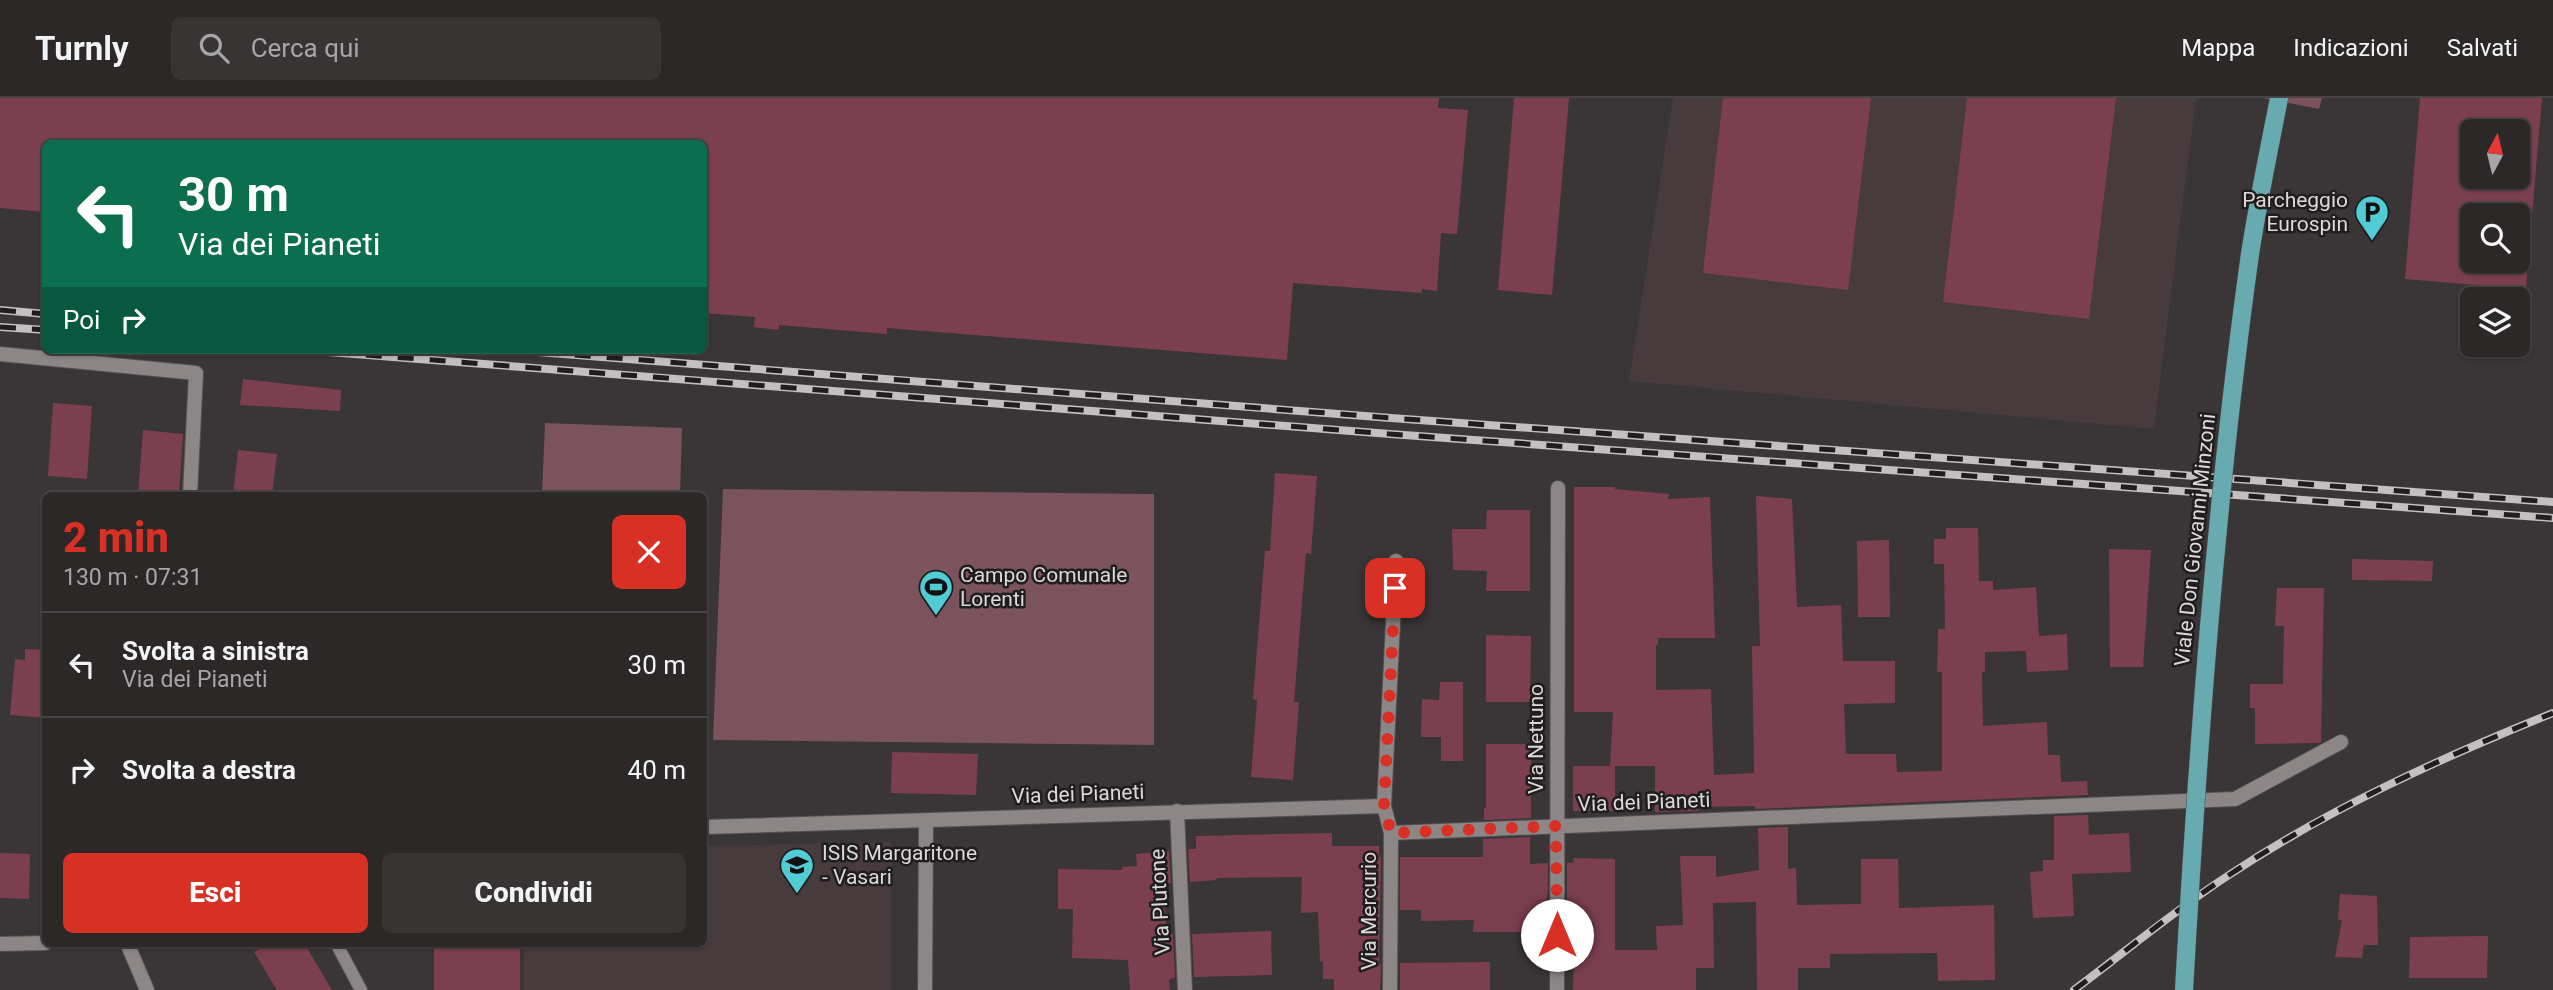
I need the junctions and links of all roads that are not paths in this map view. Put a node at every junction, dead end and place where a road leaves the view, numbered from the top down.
1 (2279, 98) edge
2 (0, 354) edge
3 (1558, 488) dead end
4 (190, 492) edge
5 (1396, 561) dead end
6 (2341, 742) dead end
7 (1384, 806) junction
8 (1177, 811) junction
9 (926, 821) junction
10 (1556, 826) junction
11 (707, 827) edge
12 (1391, 833) junction
13 (42, 943) edge
14 (0, 944) edge
15 (129, 947) edge
16 (338, 947) edge
17 (147, 990) edge
18 (361, 990) edge
19 (925, 990) edge
20 (1185, 990) edge
21 (1390, 990) edge
22 (1557, 990) edge
23 (2184, 990) edge

1 - 23 main road, Viale Don Giovanni Minzoni, bridge
2 - 4 street
3 - 10 street, Via Nettuno
5 - 7 street
6 - 10 street, Via dei Pianeti
7 - 8 street, Via dei Pianeti
7 - 12 street
8 - 9 street, Via dei Pianeti
8 - 20 street, Via Plutone
9 - 11 street, Via dei Pianeti
9 - 19 street
10 - 12 street, Via dei Pianeti
10 - 22 street, Via Nettuno
12 - 21 street, Via Mercurio
13 - 14 street
15 - 17 street
16 - 18 lane

